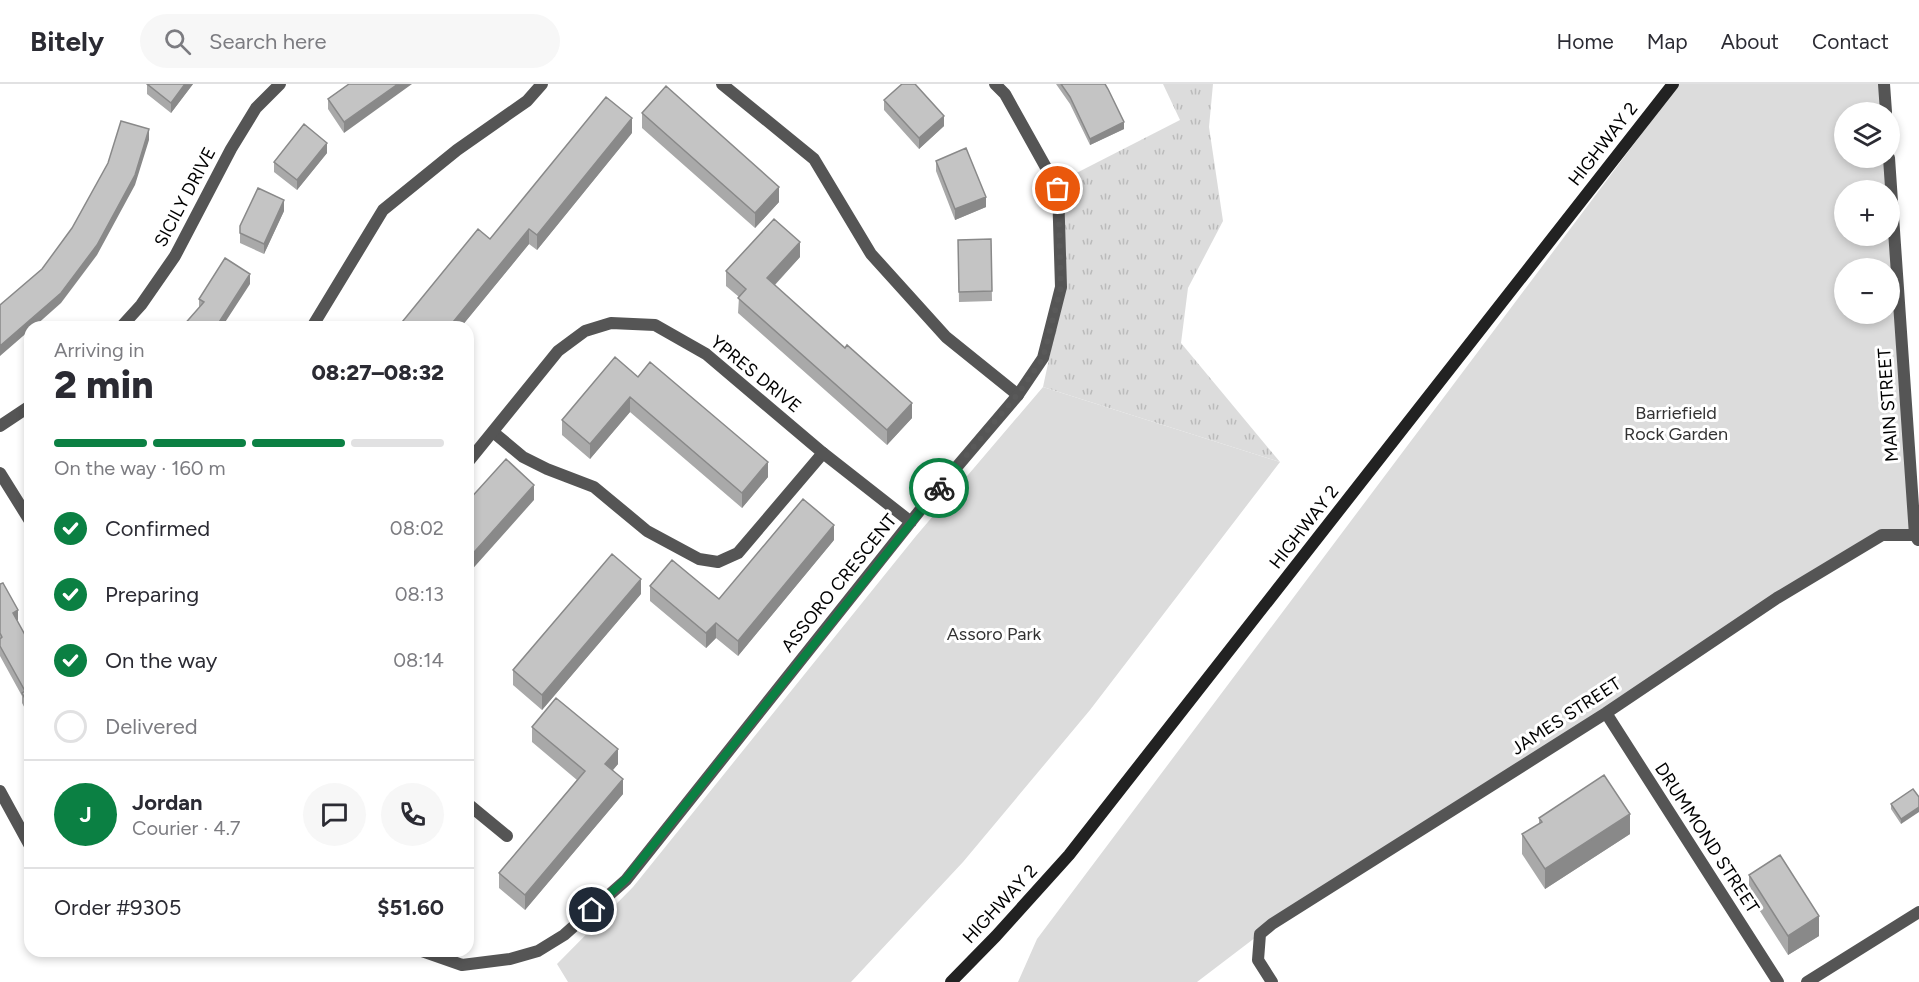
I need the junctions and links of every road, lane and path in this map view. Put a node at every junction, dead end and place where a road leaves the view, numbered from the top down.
1 (280, 84) edge
2 (542, 84) edge
3 (722, 84) edge
4 (995, 84) edge
5 (1673, 84) edge
6 (1884, 84) edge
7 (1885, 102) edge
8 (1890, 168) edge
9 (126, 321) edge
10 (316, 321) edge
11 (1018, 394) junction
12 (24, 410) edge
13 (0, 426) edge
14 (493, 432) junction
15 (823, 453) junction
16 (474, 455) edge
17 (0, 473) edge
18 (24, 511) edge
19 (911, 522) junction
20 (1918, 536) edge
21 (1606, 713) junction
22 (0, 791) edge
23 (474, 809) edge
24 (24, 835) edge
25 (507, 836) dead end
26 (1919, 912) edge
27 (440, 957) edge
28 (951, 982) edge
29 (1272, 982) edge
30 (1778, 982) edge
31 (1807, 982) edge

1 - 9 street, SICILY DRIVE
2 - 10 street
3 - 11 street
4 - 11 street, ASSORO CRESCENT
5 - 28 main road, HIGHWAY 2
6 - 7 street
8 - 20 street, MAIN STREET
11 - 19 street, ASSORO CRESCENT
12 - 13 street
14 - 15 street
14 - 15 street, YPRES DRIVE
14 - 16 street, YPRES DRIVE
15 - 19 street, YPRES DRIVE
17 - 18 street
19 - 27 street, ASSORO CRESCENT
20 - 21 street, JAMES STREET
21 - 29 street, JAMES STREET
21 - 30 street, DRUMMOND STREET
22 - 24 street
23 - 25 street
26 - 31 street

